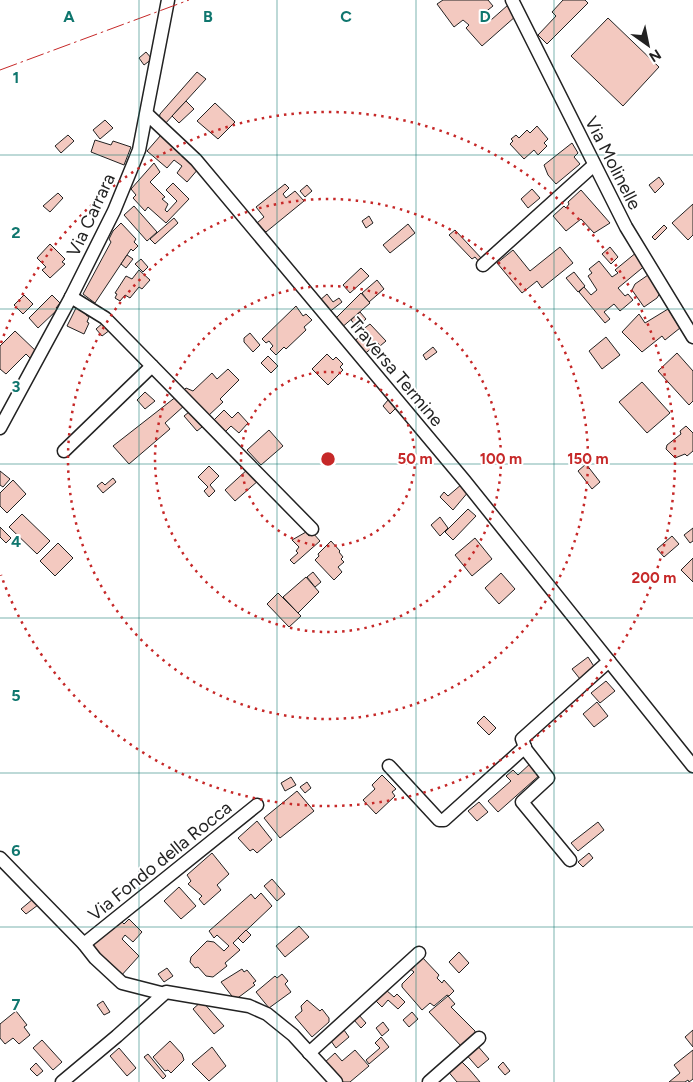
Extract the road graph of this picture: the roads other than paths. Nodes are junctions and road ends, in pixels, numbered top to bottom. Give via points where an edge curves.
1 (168, 0) edge
2 (512, 0) edge
3 (147, 114) junction
4 (594, 165) junction
5 (483, 265) dead end
6 (71, 297) junction
7 (693, 337) edge
8 (152, 366) junction
9 (0, 428) edge
10 (64, 451) dead end
11 (312, 529) dead end
12 (609, 661) junction
13 (525, 747) junction
14 (389, 766) dead end
15 (693, 766) edge
16 (257, 805) dead end
17 (0, 858) edge
18 (570, 860) dead end
19 (84, 944) junction
20 (419, 952) dead end
21 (162, 994) junction
22 (479, 1038) dead end
23 (310, 1053) junction
24 (62, 1082) edge
25 (336, 1082) edge
26 (429, 1082) edge

1 - 3 street, Via Carrara
2 - 4 street, Via Molinelle
3 - 6 street, Via Carrara via 139,150 114,211
3 - 12 street, Traversa Termine via 196,160 464,480
4 - 5 street
4 - 7 street, Via Molinelle via 626,227
6 - 8 street via 105,318
6 - 9 street, Via Carrara
8 - 10 street
8 - 11 street
12 - 13 street via 522,739
12 - 15 street, Traversa Termine
13 - 14 street via 444,820 439,820
13 - 18 street via 548,778 522,802
16 - 19 street, Via Fondo della Rocca
17 - 19 street, Via Fondo della Rocca
19 - 21 street, Via Fondo della Rocca via 122,983
20 - 23 street
21 - 23 street, Via Fondo della Rocca via 183,993 249,1006 267,1014 294,1035
21 - 24 street
22 - 26 street
23 - 25 street, Via Fondo della Rocca

